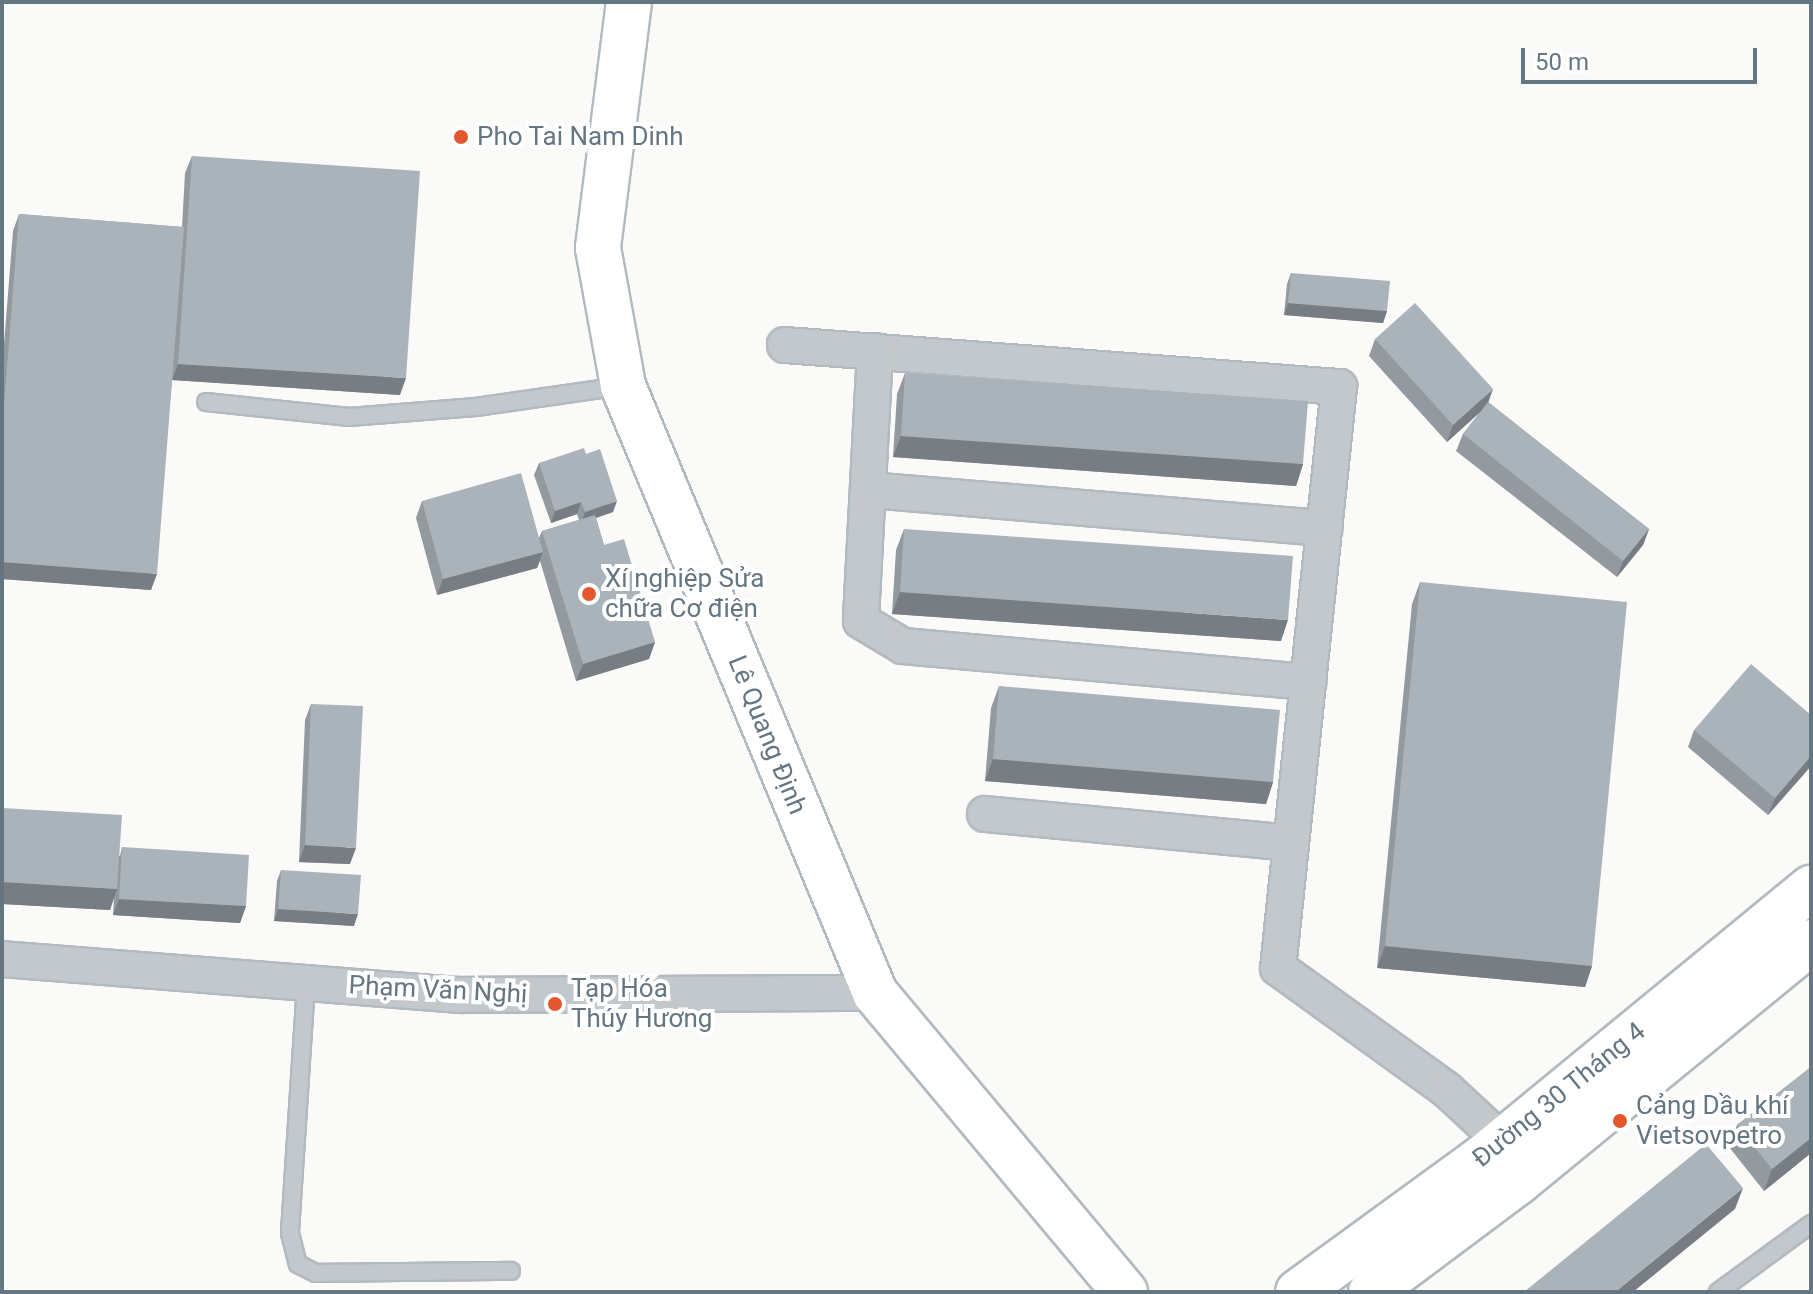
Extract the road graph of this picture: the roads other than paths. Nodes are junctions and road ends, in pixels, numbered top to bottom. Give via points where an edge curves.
1 (629, 2) edge
2 (785, 345) dead end
3 (875, 351) junction
4 (623, 386) junction
5 (206, 402) dead end
6 (870, 490) junction
7 (1324, 528) junction
8 (1308, 682) junction
9 (985, 814) dead end
10 (1291, 843) junction
11 (1811, 888) edge
12 (1811, 942) edge
13 (2, 959) edge
14 (306, 984) junction
15 (875, 993) junction
16 (1516, 1156) junction
17 (1811, 1224) edge
18 (511, 1271) dead end
19 (1125, 1292) edge
20 (1298, 1292) edge
21 (1371, 1292) edge
22 (1718, 1292) edge

1 - 4 main road, Lê Quang Định via 598,248
2 - 3 street
3 - 6 street
3 - 7 street via 1339,387
4 - 5 lane via 476,407 349,417
4 - 15 main road, Lê Quang Định
6 - 7 street
6 - 8 street via 861,621 903,646
7 - 8 street
8 - 10 street
9 - 10 street
10 - 16 street via 1278,968 1447,1090
11 - 16 main road, Đường 30 Tháng 4
12 - 16 main road, Đường 30 Tháng 4
13 - 14 street, Phạm Văn Nghị
14 - 15 street, Phạm Văn Nghị via 460,995
14 - 18 lane via 290,1233 298,1264 316,1273
15 - 19 main road, Lê Quang Định
16 - 20 main road, Đường 30 Tháng 4
16 - 21 main road, Đường 30 Tháng 4
17 - 22 lane

